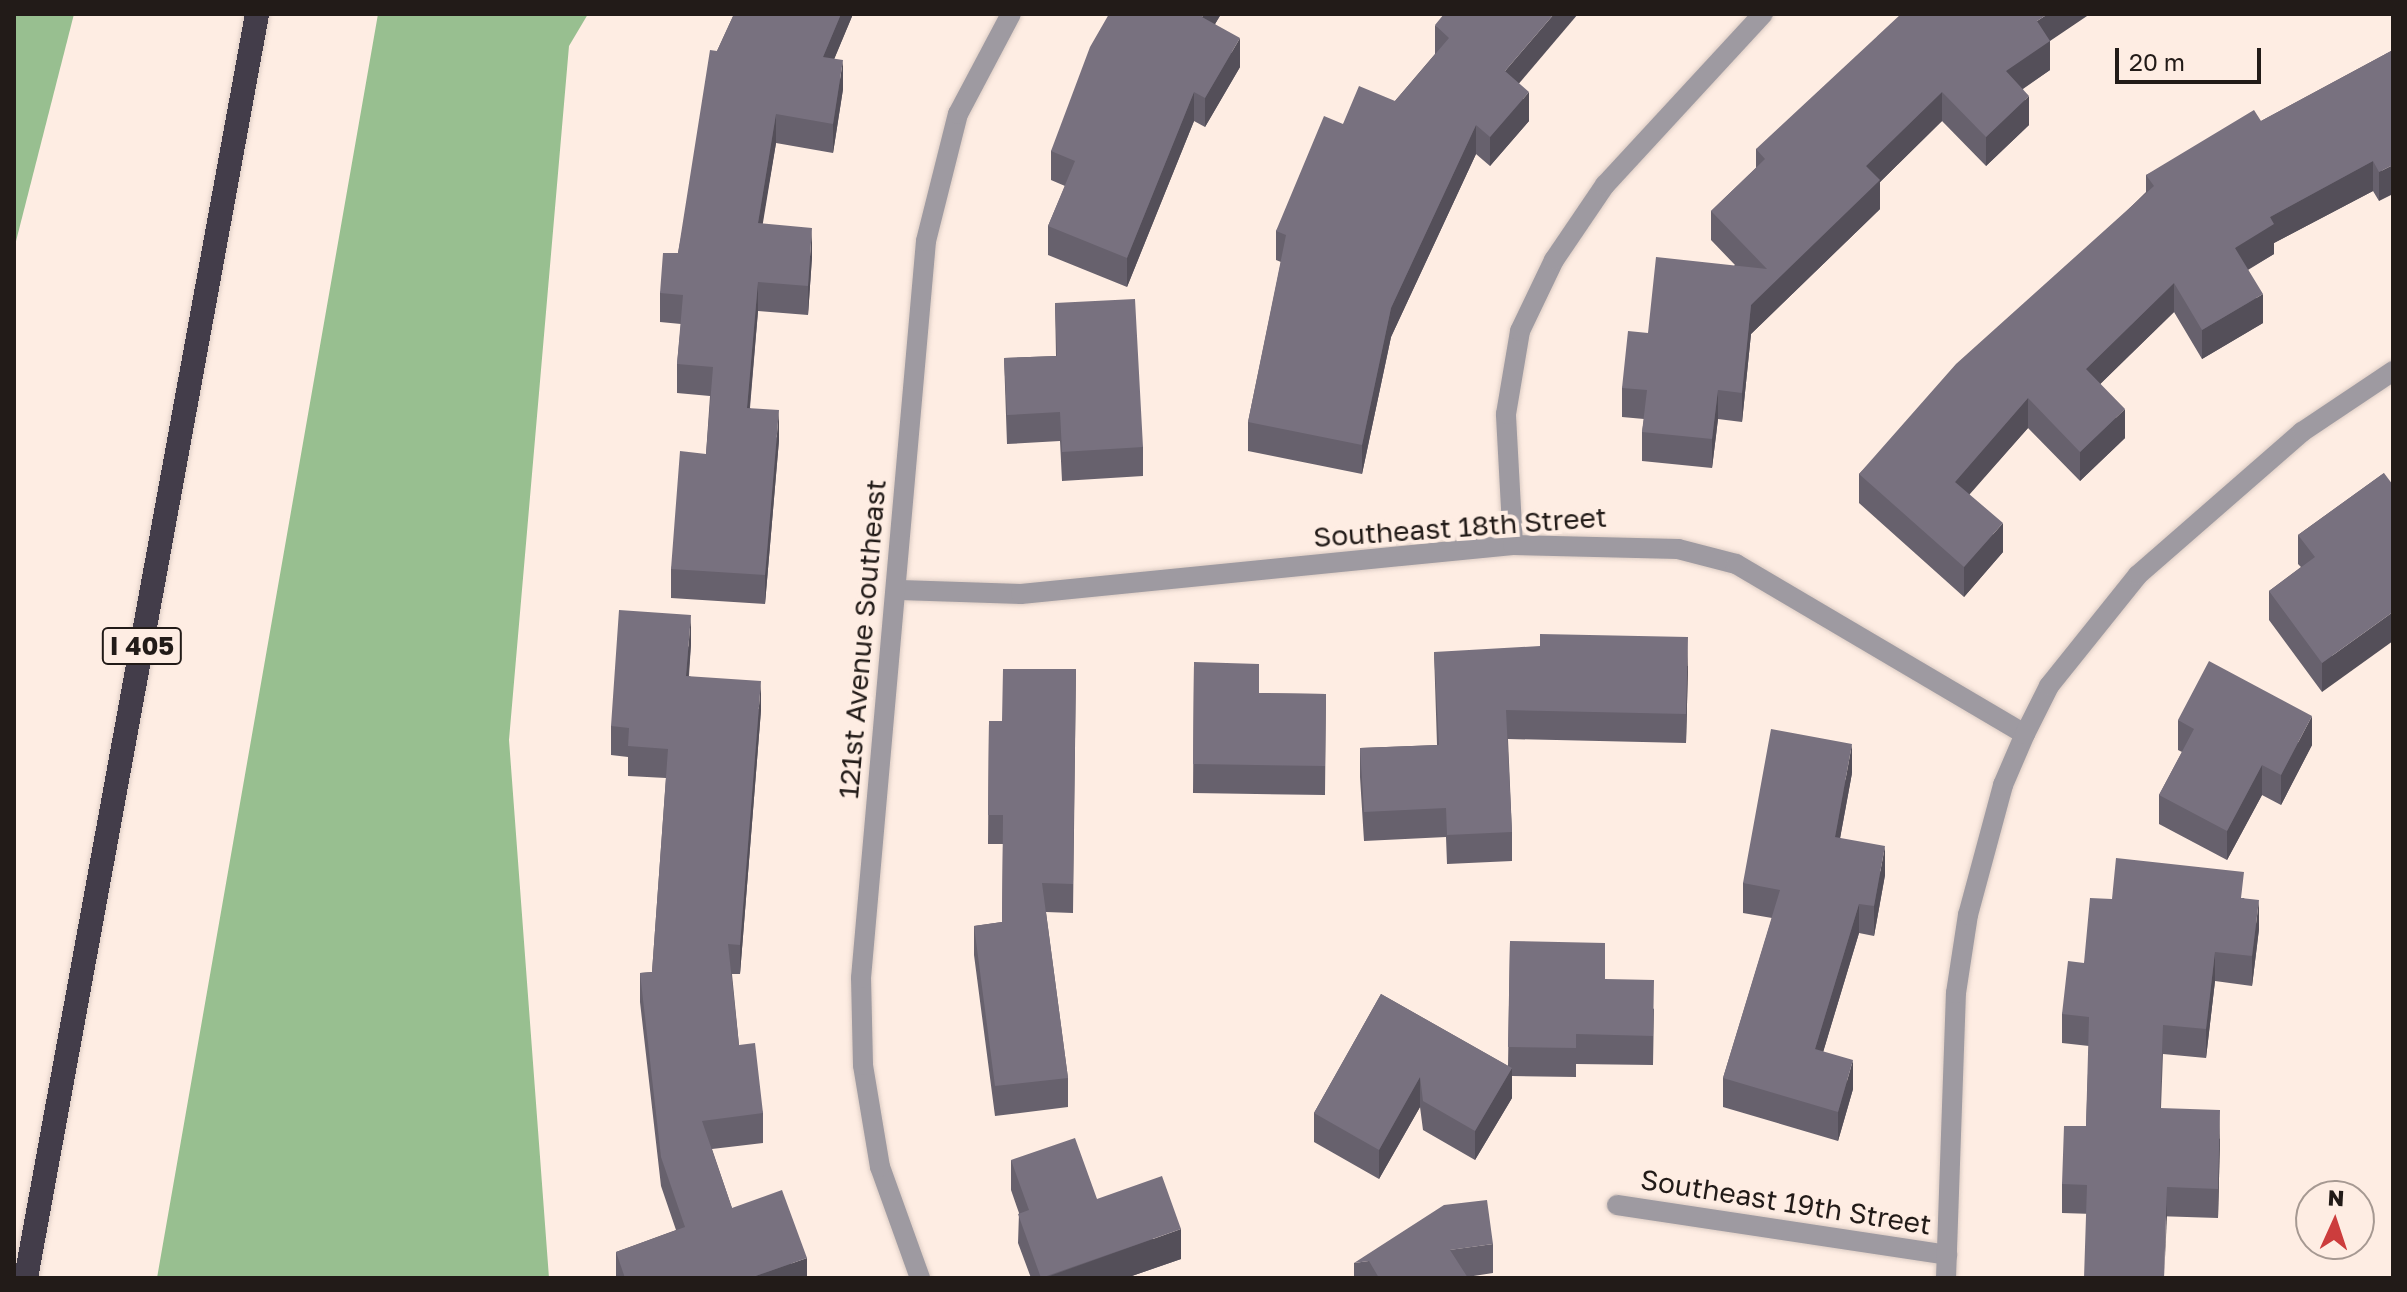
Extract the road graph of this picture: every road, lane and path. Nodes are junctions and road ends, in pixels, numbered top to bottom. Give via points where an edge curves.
1 (257, 14) edge
2 (1011, 14) edge
3 (1763, 14) edge
4 (2393, 371) edge
5 (1513, 545) junction
6 (900, 590) junction
7 (2025, 734) junction
8 (1617, 1205) dead end
9 (1947, 1255) junction
10 (26, 1278) edge
11 (920, 1278) edge
12 (1946, 1278) edge

1 - 10 highway, I 405
2 - 6 street, 121st Avenue Southeast via 958,114 926,241 909,383
3 - 5 street via 1605,185 1554,260 1520,331 1506,414
4 - 7 street via 2302,432 2138,575 2049,686
5 - 6 street, Southeast 18th Street via 1021,594
5 - 7 street, Southeast 18th Street via 1613,542 1736,564
6 - 11 street, 121st Avenue Southeast via 861,993 863,1065 880,1167
7 - 9 street via 2003,785 1968,915 1956,993
8 - 9 street, Southeast 19th Street
9 - 12 street

